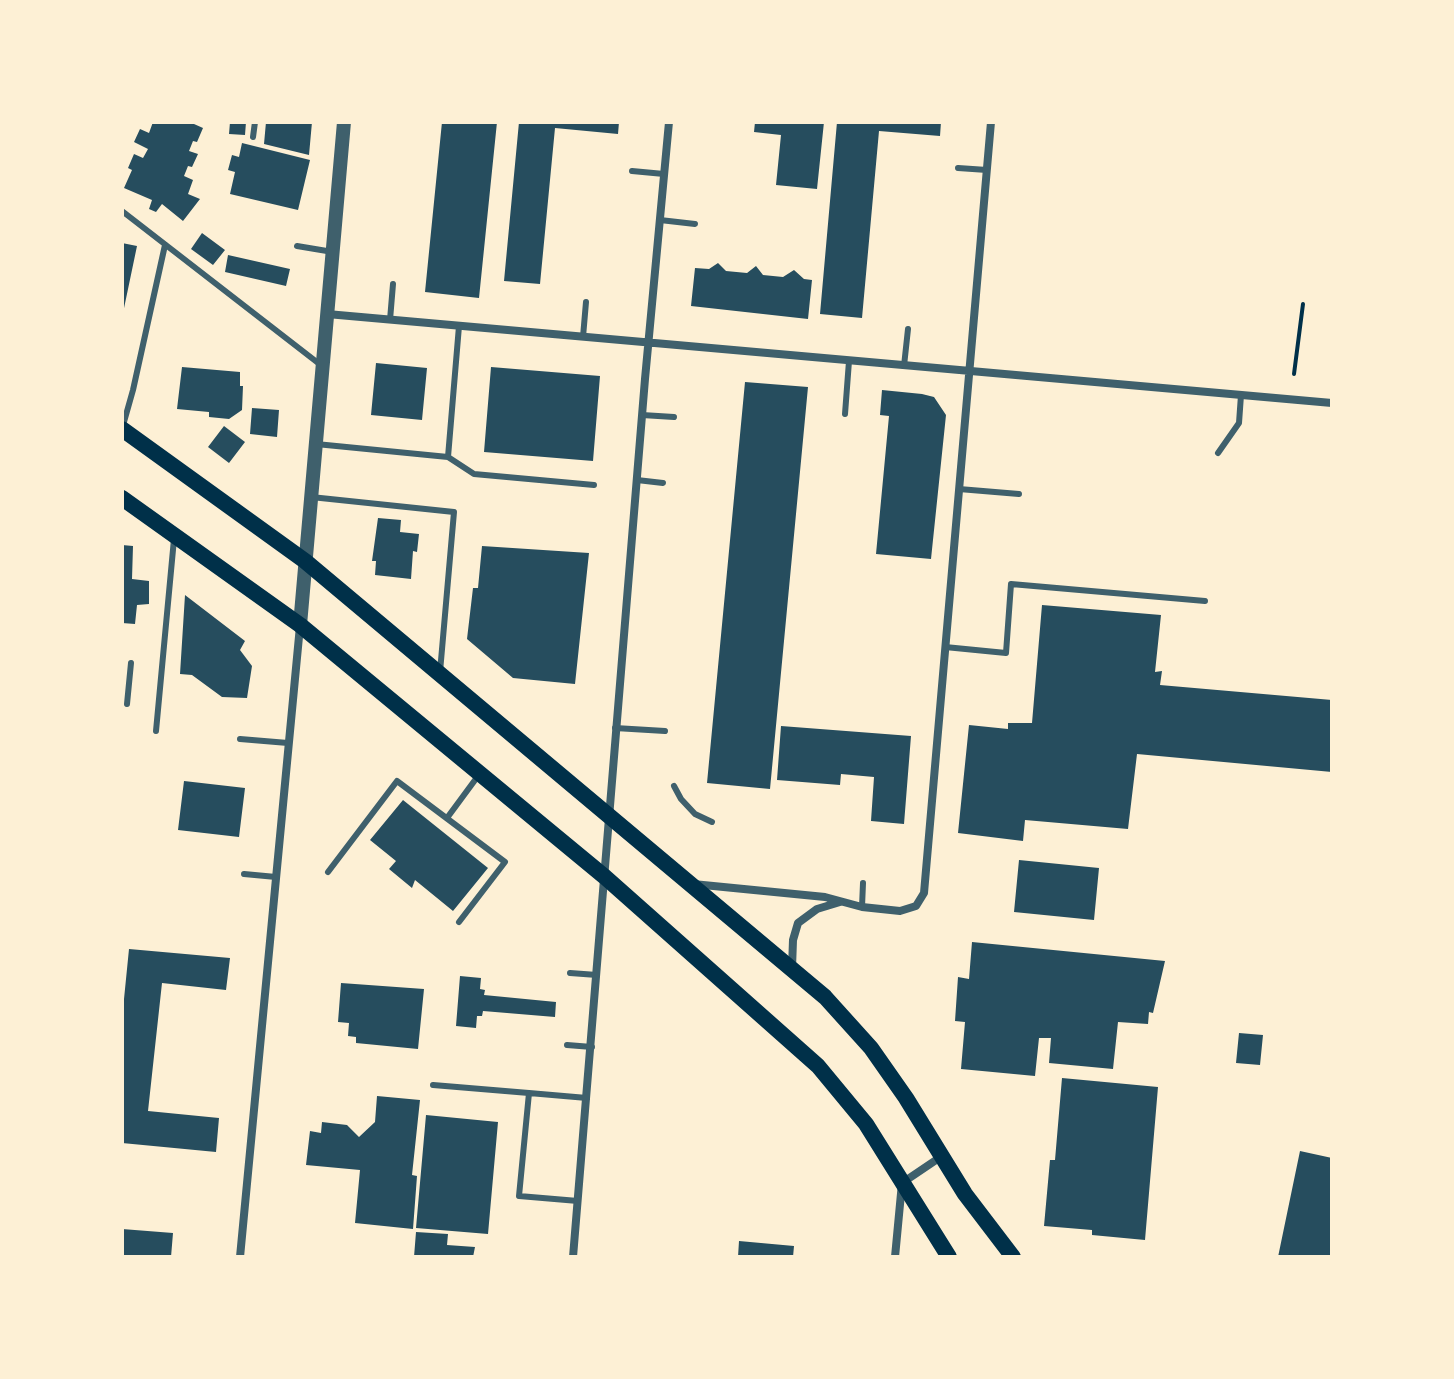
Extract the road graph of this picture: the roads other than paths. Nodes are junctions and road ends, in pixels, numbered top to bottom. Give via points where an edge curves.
1 (255, 122) edge
2 (344, 122) edge
3 (669, 122) edge
4 (991, 122) edge
5 (253, 137) dead end
6 (958, 168) dead end
7 (987, 170) junction
8 (632, 171) dead end
9 (664, 174) junction
10 (122, 211) edge
11 (660, 220) junction
12 (695, 224) dead end
13 (165, 245) junction
14 (297, 246) dead end
15 (333, 252) junction
16 (393, 284) dead end
17 (586, 302) dead end
18 (327, 314) junction
19 (390, 320) junction
20 (459, 326) junction
21 (908, 329) dead end
22 (583, 337) junction
23 (648, 343) junction
24 (849, 361) junction
25 (904, 366) junction
26 (323, 367) junction
27 (969, 372) junction
28 (1241, 395) junction
29 (1332, 403) edge
30 (845, 414) dead end
31 (642, 415) junction
32 (674, 417) dead end
33 (122, 429) edge
34 (316, 444) junction
35 (1218, 453) dead end
36 (448, 457) junction
37 (637, 480) junction
38 (663, 483) dead end
39 (594, 485) dead end
40 (959, 489) junction
41 (1019, 494) dead end
42 (311, 497) junction
43 (122, 498) edge
44 (174, 536) junction
45 (305, 561) junction
46 (1205, 601) dead end
47 (300, 625) junction
48 (945, 647) junction
49 (131, 663) dead end
50 (440, 674) junction
51 (127, 704) dead end
52 (615, 728) junction
53 (156, 731) dead end
54 (665, 731) dead end
55 (240, 739) dead end
56 (288, 743) junction
57 (480, 774) junction
58 (674, 786) dead end
59 (610, 817) junction
60 (447, 818) junction
61 (712, 822) dead end
62 (328, 872) dead end
63 (244, 874) dead end
64 (276, 877) junction
65 (605, 877) junction
66 (863, 883) dead end
67 (689, 884) junction
68 (840, 902) junction
69 (862, 907) junction
70 (459, 922) dead end
71 (792, 968) junction
72 (570, 973) dead end
73 (597, 975) junction
74 (567, 1045) dead end
75 (592, 1047) junction
76 (433, 1085) dead end
77 (529, 1093) junction
78 (587, 1098) junction
79 (942, 1156) junction
80 (902, 1183) junction
81 (578, 1201) junction
82 (240, 1257) edge
83 (573, 1257) edge
84 (895, 1257) edge
85 (949, 1257) edge
86 (1013, 1257) edge

1 - 5 lane
2 - 15 street
3 - 9 street
4 - 7 street
6 - 7 lane
7 - 27 street
8 - 9 lane
9 - 11 street
10 - 13 lane
11 - 12 lane
11 - 23 street
13 - 26 lane
13 - 33 lane
14 - 15 lane
15 - 18 street
16 - 19 lane
17 - 22 lane
18 - 19 street
18 - 26 street
19 - 20 street
20 - 22 street
20 - 36 lane
21 - 25 lane
22 - 23 street
23 - 24 street
23 - 31 street
24 - 25 street
24 - 30 lane
25 - 27 street
26 - 34 street
27 - 28 street
27 - 40 street
28 - 29 street
28 - 35 lane via 1239,423
31 - 32 lane
31 - 37 street
33 - 45 main road
34 - 36 lane
34 - 42 street
36 - 39 lane via 474,474
37 - 38 lane
37 - 52 street
40 - 41 lane
40 - 48 street
42 - 45 street
42 - 50 lane via 454,512
43 - 44 main road
44 - 47 main road
44 - 53 lane
45 - 47 street
45 - 50 main road
46 - 48 lane via 1011,584 1006,653
47 - 56 street
47 - 57 main road
48 - 69 street via 924,893 916,906 900,911
49 - 51 lane
50 - 59 main road
52 - 54 lane
52 - 59 street
55 - 56 lane
56 - 64 street
57 - 60 lane
57 - 65 main road
58 - 61 lane via 695,814
59 - 65 street
59 - 67 main road
60 - 62 lane via 397,781
60 - 70 lane via 505,862
63 - 64 lane
64 - 82 street
65 - 73 street
65 - 80 main road via 818,1066 866,1124
66 - 69 lane
67 - 68 street
67 - 71 main road
68 - 69 street
68 - 71 street via 817,909 798,923
71 - 79 main road via 871,1048
72 - 73 lane
73 - 75 street
74 - 75 lane
75 - 78 street
76 - 77 lane
77 - 78 lane
77 - 81 lane via 519,1196
78 - 81 street
79 - 80 street
79 - 86 main road
80 - 84 street
80 - 85 main road
81 - 83 street

